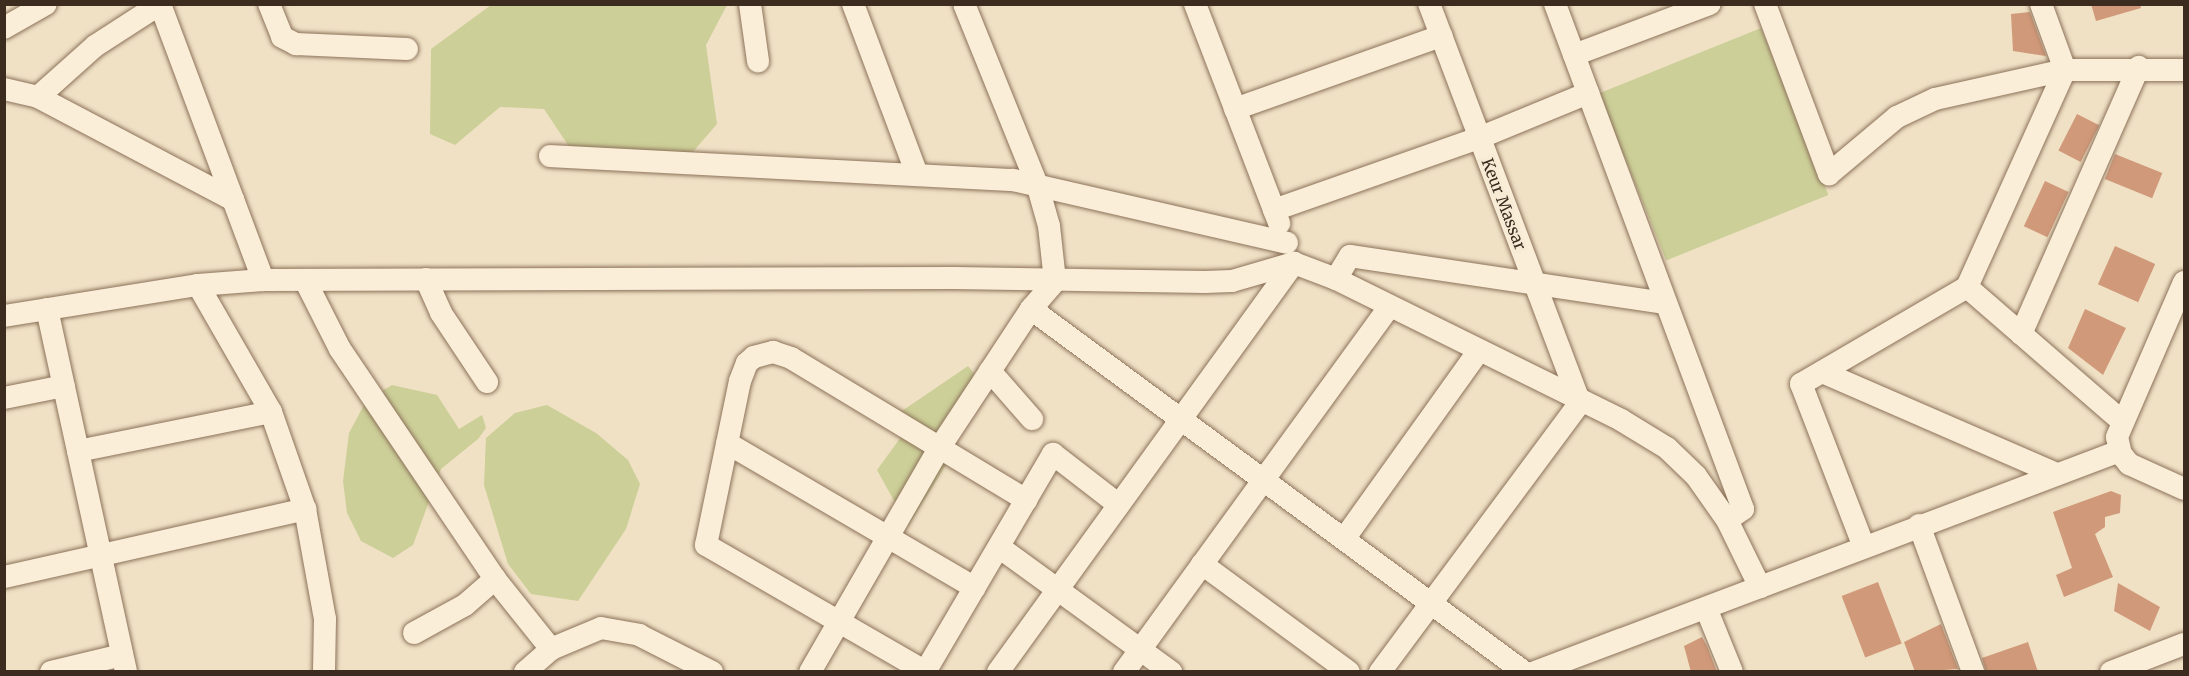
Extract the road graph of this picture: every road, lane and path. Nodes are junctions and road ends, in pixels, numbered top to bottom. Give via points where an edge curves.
1 (46, 4) edge
2 (160, 4) edge
3 (269, 4) edge
4 (750, 4) edge
5 (853, 4) edge
6 (964, 4) edge
7 (1195, 4) edge
8 (1429, 4) edge
9 (1555, 4) edge
10 (1710, 4) edge
11 (1765, 4) edge
12 (2041, 4) edge
13 (4, 28) edge
14 (1441, 36) junction
15 (407, 50) dead end
16 (1574, 55) junction
17 (758, 61) dead end
18 (2139, 67) junction
19 (2066, 70) junction
20 (2184, 70) edge
21 (4, 89) edge
22 (1588, 93) junction
23 (38, 97) junction
24 (1235, 109) junction
25 (1479, 138) junction
26 (550, 156) dead end
27 (916, 172) junction
28 (1038, 188) junction
29 (233, 200) junction
30 (1274, 210) junction
31 (1290, 253) junction
32 (426, 279) junction
33 (1336, 279) junction
34 (263, 280) junction
35 (305, 280) junction
36 (1055, 281) junction
37 (2184, 282) edge
38 (1534, 284) junction
39 (198, 285) junction
40 (1967, 287) junction
41 (1666, 303) junction
42 (1389, 308) junction
43 (47, 309) junction
44 (1031, 309) junction
45 (4, 316) edge
46 (2021, 334) junction
47 (1478, 352) junction
48 (990, 371) junction
49 (1822, 372) junction
50 (487, 382) dead end
51 (64, 386) junction
52 (4, 398) edge
53 (1580, 403) junction
54 (271, 412) junction
55 (1032, 419) dead end
56 (1181, 419) junction
57 (2124, 422) junction
58 (727, 443) junction
59 (940, 447) junction
60 (2120, 451) junction
61 (78, 452) junction
62 (2057, 474) junction
63 (1263, 480) junction
64 (2184, 489) edge
65 (1026, 500) junction
66 (1119, 505) junction
67 (305, 509) junction
68 (1726, 520) junction
69 (1919, 525) junction
70 (887, 537) junction
71 (1344, 539) junction
72 (999, 547) junction
73 (1864, 547) junction
74 (101, 556) junction
75 (1202, 564) junction
76 (4, 577) edge
77 (495, 579) junction
78 (1760, 586) junction
79 (975, 588) junction
80 (1058, 590) junction
81 (1431, 603) junction
82 (1706, 608) junction
83 (839, 621) junction
84 (414, 633) dead end
85 (2184, 644) edge
86 (551, 649) junction
87 (1140, 649) junction
88 (124, 664) edge
89 (1561, 667) edge
90 (926, 671) edge
91 (51, 672) edge
92 (324, 672) edge
93 (525, 672) edge
94 (712, 672) edge
95 (810, 672) edge
96 (998, 672) edge
97 (1124, 672) edge
98 (1171, 672) edge
99 (1349, 672) edge
100 (1380, 672) edge
101 (1524, 672) edge
102 (1535, 672) edge
103 (1732, 672) edge
104 (1973, 672) edge
105 (2111, 672) edge

1 - 13 street
2 - 23 street via 95,46
2 - 29 street
3 - 15 street via 282,37 296,44
4 - 17 street
5 - 27 street
6 - 28 street
7 - 24 street
8 - 14 street, Keur Massar
9 - 16 street
10 - 16 street
11 - 19 street via 1829,174 1890,122 1924,102
12 - 19 street
14 - 24 street
14 - 25 street, Keur Massar
16 - 22 street
18 - 19 street
18 - 20 street
18 - 46 street
19 - 40 street
21 - 23 street
22 - 25 street
22 - 41 street
23 - 29 street
24 - 30 street
25 - 30 street
25 - 38 street, Keur Massar
26 - 27 street
27 - 28 street via 1013,180
28 - 31 street
28 - 36 street via 1049,226
29 - 34 street
30 - 31 street
31 - 33 street
31 - 36 street via 1232,281
31 - 56 street
32 - 35 street
32 - 36 street
32 - 50 street via 441,313
33 - 38 street via 1350,256
33 - 42 street
34 - 35 street
34 - 39 street
35 - 77 street via 340,349
36 - 44 street
37 - 57 street
38 - 41 street
38 - 53 street, Keur Massar
39 - 43 street
39 - 54 street
40 - 46 street
40 - 49 street
41 - 68 street via 1743,509
42 - 47 street
42 - 63 street
43 - 45 street
43 - 51 street
44 - 48 street
44 - 56 street
46 - 57 street
47 - 53 street
47 - 71 street
48 - 55 street
48 - 59 street
49 - 62 street
49 - 73 street via 1801,384
51 - 52 street
51 - 61 street
53 - 68 street via 1621,420 1667,448 1696,476
53 - 81 street
54 - 61 street
54 - 67 street
56 - 63 street
56 - 66 street
57 - 60 street via 2117,436
58 - 59 street via 747,363 773,352 791,358
58 - 70 street
58 - 83 street via 706,545
59 - 65 street
59 - 70 street
60 - 62 street
60 - 64 street via 2129,465
61 - 74 street
62 - 69 street
63 - 71 street
63 - 75 street
65 - 66 street via 1053,454
65 - 72 street
66 - 80 street
67 - 74 street
67 - 92 street via 325,619
68 - 78 street
69 - 73 street
69 - 104 street
70 - 79 street
70 - 83 street
71 - 81 street
72 - 79 street
72 - 80 street
73 - 78 street
74 - 76 street
74 - 88 street
75 - 87 street
75 - 99 street
77 - 84 street via 465,605
77 - 86 street
78 - 82 street
79 - 90 street
80 - 87 street
80 - 96 street
81 - 100 street
81 - 101 street
82 - 89 street
82 - 103 street
83 - 90 street
83 - 95 street
85 - 105 street
86 - 93 street
86 - 94 street via 601,628 639,635
87 - 97 street
87 - 98 street
88 - 91 street
89 - 102 street

